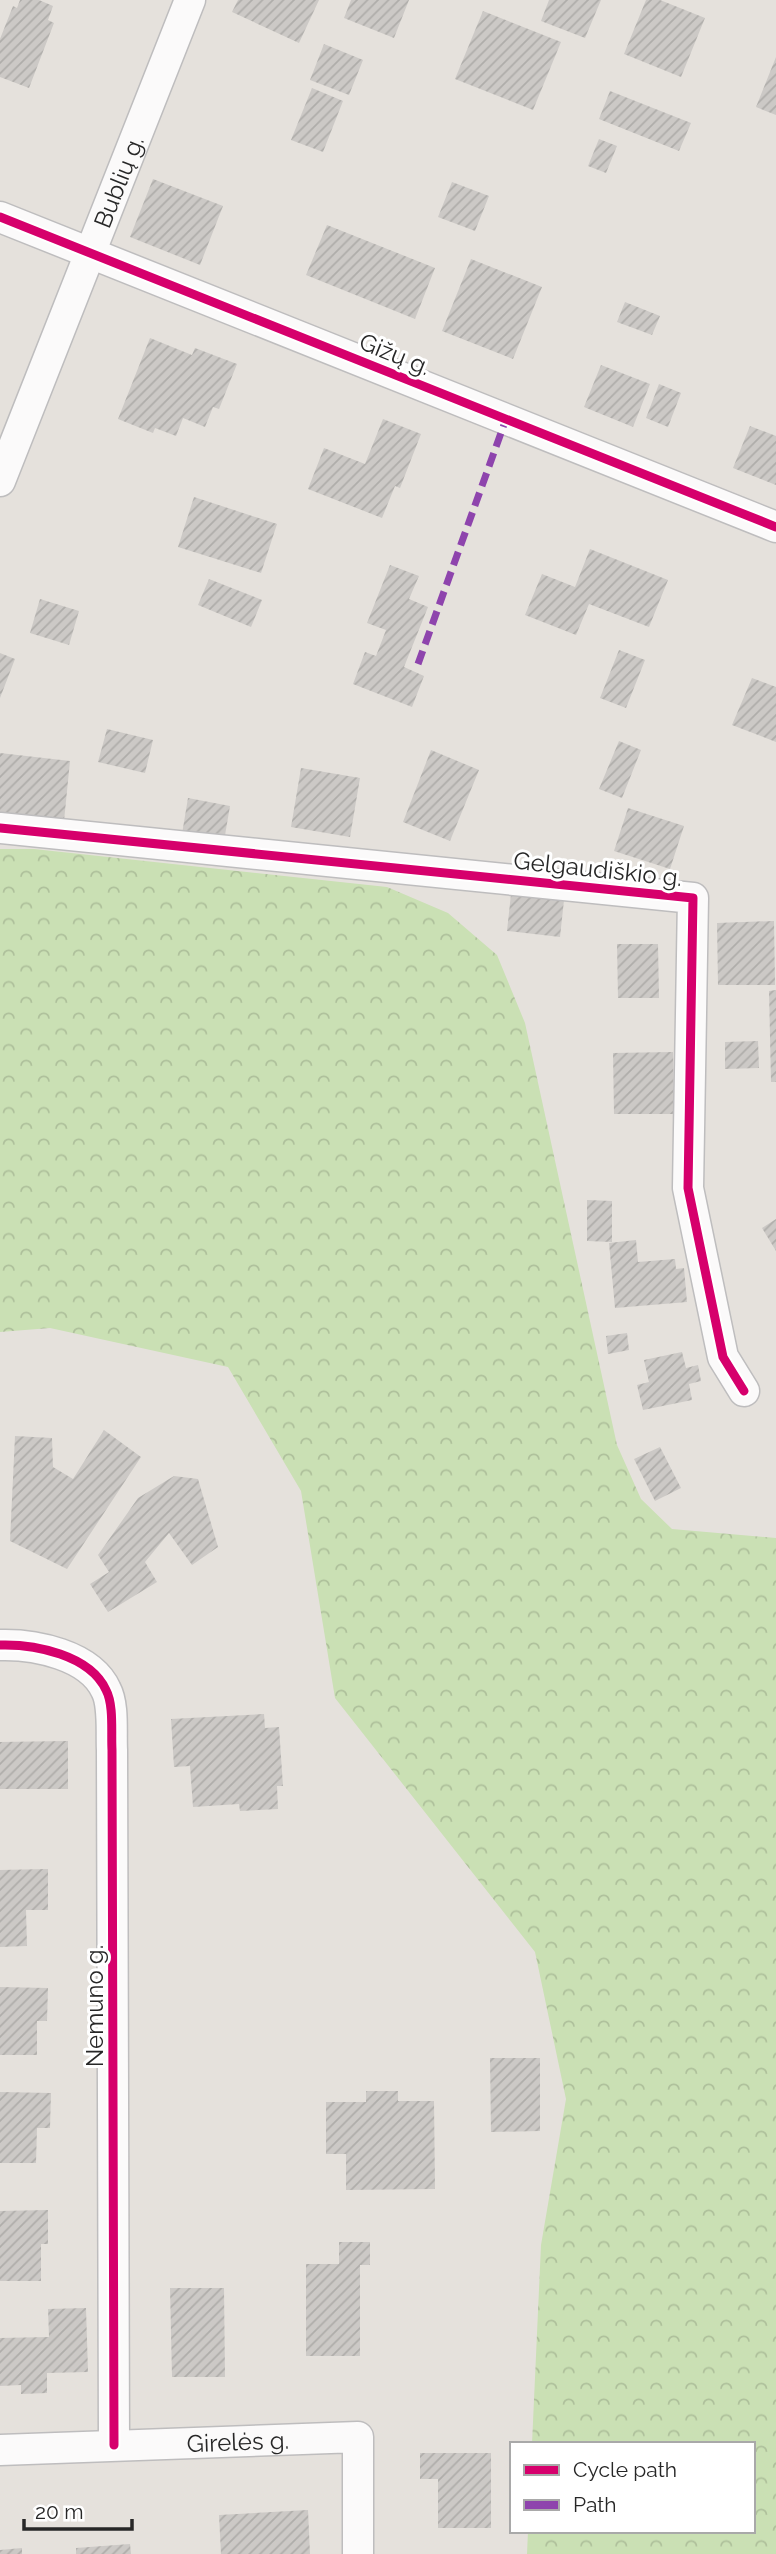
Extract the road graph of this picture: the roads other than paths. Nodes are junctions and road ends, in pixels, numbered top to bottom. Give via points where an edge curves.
1 (190, 0) edge
2 (0, 217) edge
3 (90, 253) junction
4 (0, 481) edge
5 (776, 527) edge
6 (0, 828) edge
7 (744, 1391) dead end
8 (0, 1644) edge
9 (114, 2445) junction
10 (0, 2450) edge
11 (358, 2554) edge

1 - 3 street, Bublių g.
2 - 3 street, Gižų g.
3 - 4 street, Bublių g.
3 - 5 street, Gižų g.
6 - 7 street, Gelgaudiškio g. via 693,898 688,1188 723,1357
8 - 9 street, Nemuno g. via 64,1656 93,1669 108,1692 113,1750
9 - 10 street, Girelės g.
9 - 11 street, Girelės g. via 358,2437

